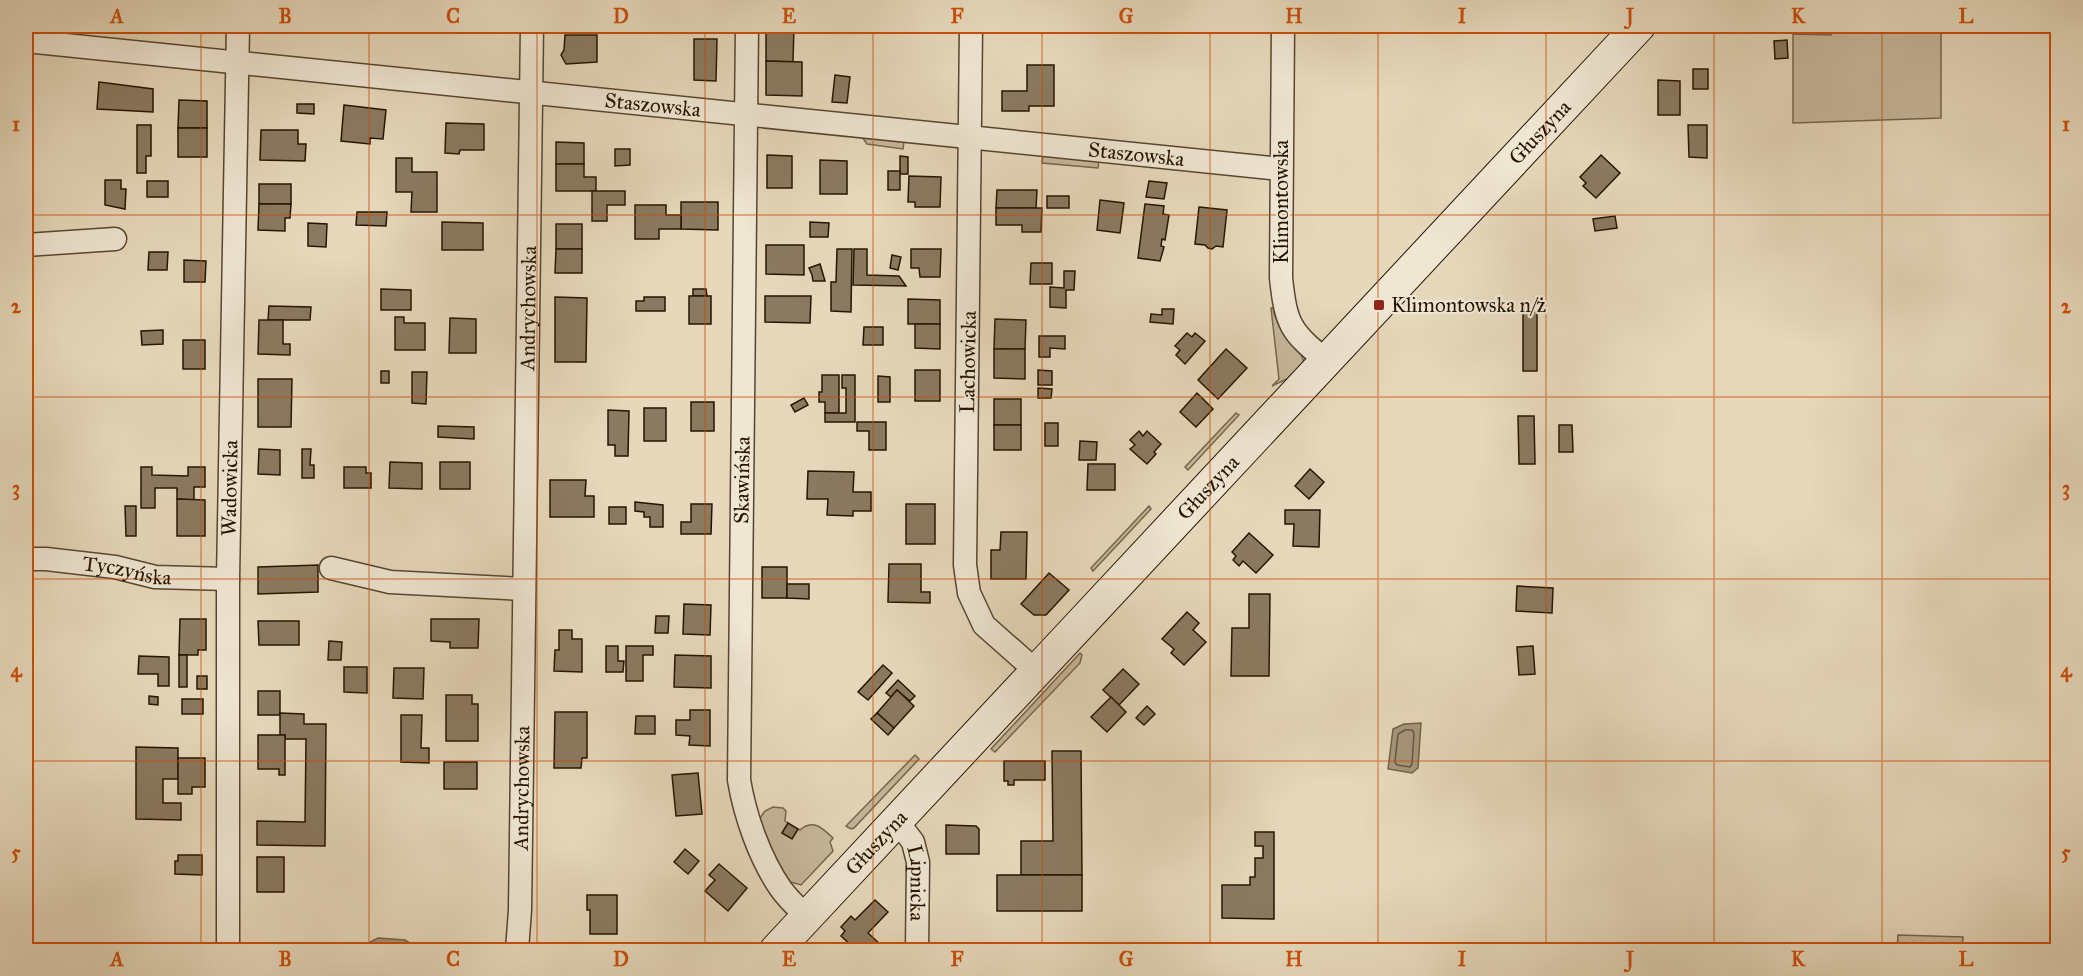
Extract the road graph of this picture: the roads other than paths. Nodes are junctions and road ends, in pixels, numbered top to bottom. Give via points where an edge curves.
1 (238, 26) edge
2 (532, 26) edge
3 (747, 26) edge
4 (971, 26) edge
5 (1283, 26) edge
6 (1639, 26) edge
7 (26, 41) edge
8 (238, 62) junction
9 (532, 93) junction
10 (746, 115) junction
11 (970, 138) junction
12 (1281, 169) junction
13 (115, 239) dead end
14 (26, 245) edge
15 (1327, 361) junction
16 (26, 559) edge
17 (330, 568) dead end
18 (228, 579) junction
19 (524, 589) junction
20 (1036, 671) junction
21 (897, 821) junction
22 (807, 916) junction
23 (228, 951) edge
24 (517, 951) edge
25 (776, 951) edge
26 (917, 951) edge

1 - 8 street, Wadowicka
2 - 9 street, Andrychowska
3 - 10 street, Skawińska
4 - 11 street, Lachowicka
5 - 12 street, Klimontowska
6 - 15 street, Głuszyna
7 - 8 street, Staszowska
8 - 9 street, Staszowska
8 - 18 street, Wadowicka
9 - 10 street, Staszowska
9 - 19 street, Andrychowska
10 - 11 street, Staszowska
10 - 22 street, Skawińska via 739,780 758,845 783,892
11 - 12 street, Staszowska
11 - 20 street, Lachowicka via 966,574 972,603 984,625
12 - 15 street, Klimontowska via 1281,278 1285,311 1300,338
13 - 14 street
15 - 20 street, Głuszyna
16 - 18 street, Tyczyńska via 115,567 155,577
17 - 19 street via 390,582
18 - 23 street, Wadowicka
19 - 24 street, Andrychowska
20 - 21 street, Głuszyna
21 - 22 street, Głuszyna
21 - 26 street, Lipnicka via 913,842 918,862
22 - 25 street, Głuszyna

